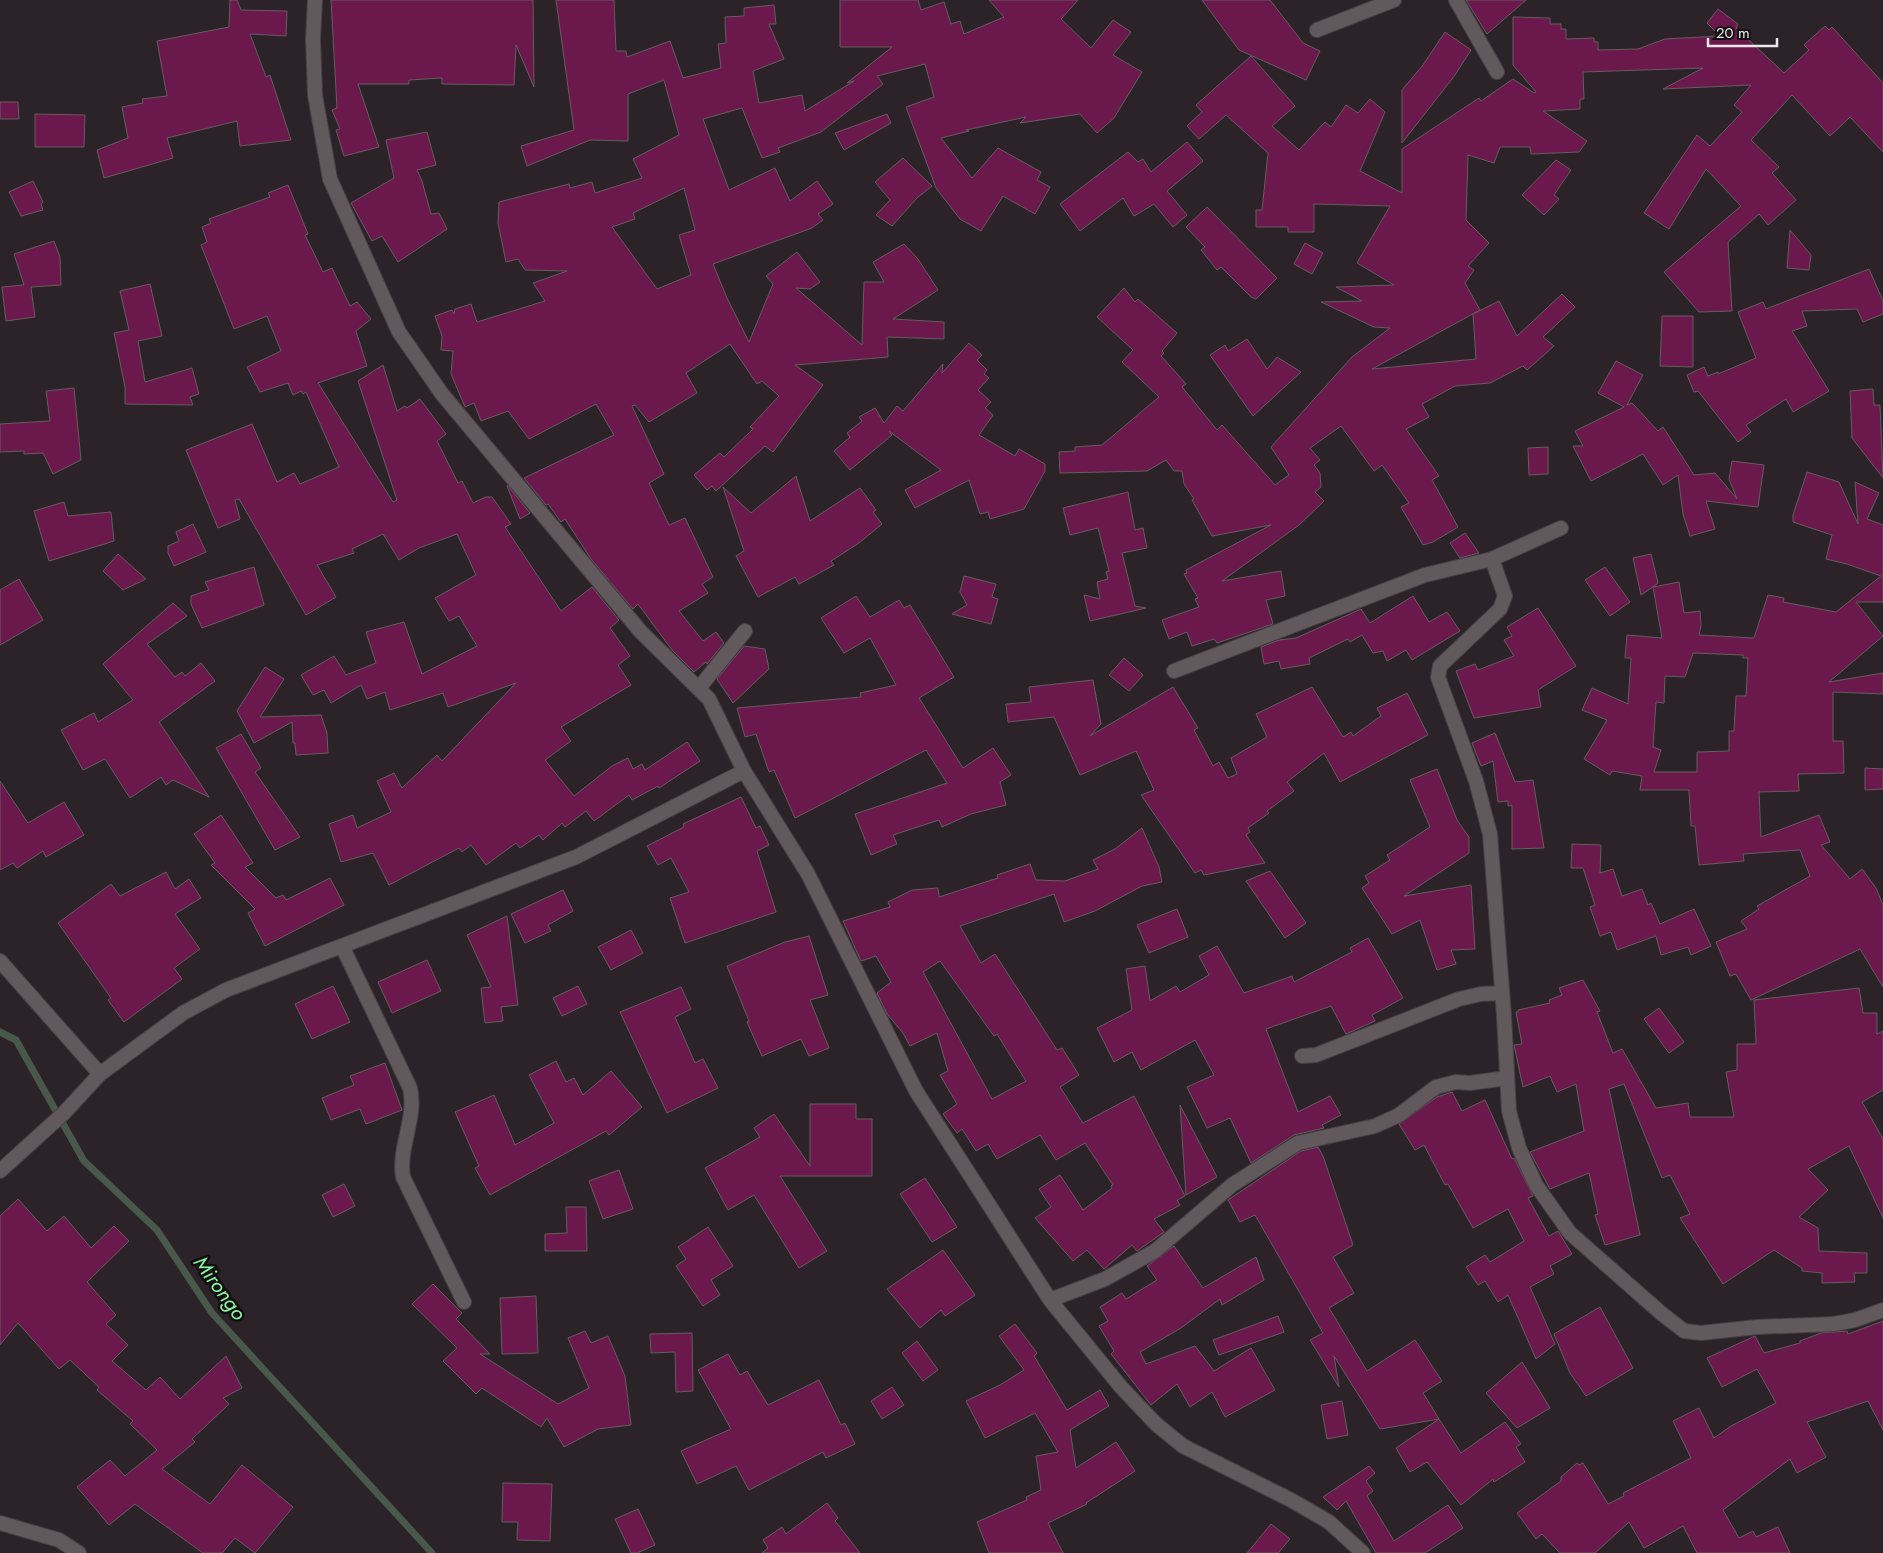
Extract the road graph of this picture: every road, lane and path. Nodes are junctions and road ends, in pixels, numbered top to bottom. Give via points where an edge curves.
1 (315, 0) edge
2 (1394, 0) edge
3 (1456, 0) edge
4 (1317, 30) dead end
5 (1497, 72) dead end
6 (1561, 528) dead end
7 (1492, 559) junction
8 (745, 631) dead end
9 (1174, 671) dead end
10 (699, 688) junction
11 (744, 771) junction
12 (342, 946) junction
13 (0, 961) edge
14 (1502, 993) junction
15 (1302, 1056) dead end
16 (100, 1074) junction
17 (1506, 1078) junction
18 (0, 1171) edge
19 (1050, 1300) junction
20 (464, 1302) dead end
21 (1883, 1310) edge
22 (0, 1524) edge
23 (79, 1553) edge
24 (1363, 1553) edge

1 - 10 street via 315,94 330,179 399,332 442,394 628,616
2 - 4 street
3 - 5 street
6 - 7 street
7 - 9 street via 1425,575
7 - 14 street via 1505,596 1504,602 1437,672 1476,781 1490,834
8 - 10 street
10 - 11 street via 718,714
11 - 12 street via 576,857
11 - 19 street via 808,874 916,1091
12 - 16 street via 226,990 183,1013
12 - 20 street via 410,1088 412,1106 402,1156 403,1177
13 - 16 street
14 - 15 street via 1460,999 1322,1052
14 - 17 street
16 - 18 street via 36,1141
17 - 19 street via 1436,1087 1399,1115 1375,1126 1298,1143 1232,1186 1155,1251 1105,1279
17 - 21 street via 1509,1111 1519,1148 1547,1202 1579,1242 1684,1331 1701,1333 1834,1324
19 - 24 street via 1120,1387 1172,1438 1329,1522
22 - 23 street via 59,1540

